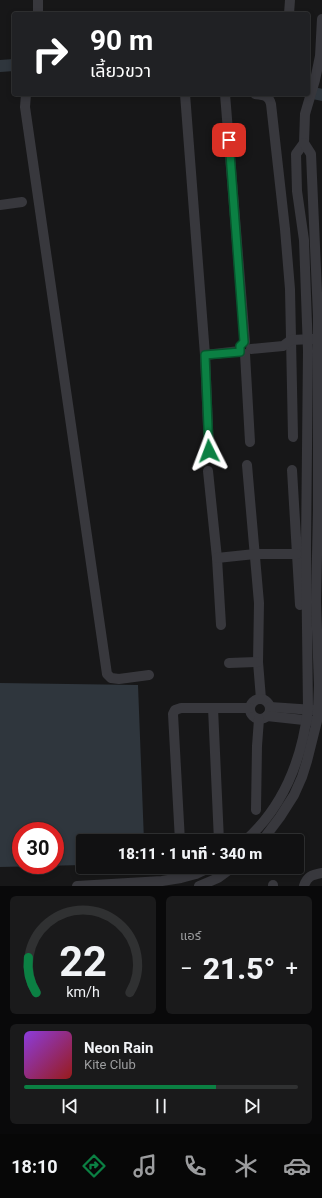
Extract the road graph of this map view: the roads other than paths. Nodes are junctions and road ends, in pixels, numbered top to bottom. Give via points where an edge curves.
1 (38, 0) edge
2 (290, 0) edge
3 (38, 12) edge
4 (289, 12) edge
5 (322, 19) edge
6 (26, 96) edge
7 (186, 96) edge
8 (225, 96) edge
9 (264, 96) edge
10 (304, 143) junction
11 (299, 199) junction
12 (312, 200) junction
13 (22, 202) dead end
14 (0, 206) edge
15 (312, 339) junction
16 (288, 346) junction
17 (245, 349) junction
18 (312, 351) junction
19 (205, 355) junction
20 (293, 437) dead end
21 (250, 442) dead end
22 (209, 451) dead end
23 (246, 465) dead end
24 (208, 470) dead end
25 (292, 470) dead end
26 (255, 554) junction
27 (297, 554) junction
28 (217, 558) junction
29 (221, 625) dead end
30 (258, 662) junction
31 (229, 663) dead end
32 (149, 675) dead end
33 (302, 682) dead end
34 (261, 699) junction
35 (213, 708) junction
36 (250, 708) junction
37 (316, 710) edge
38 (265, 714) junction
39 (315, 721) edge
40 (256, 810) dead end
41 (271, 812) junction
42 (280, 817) junction
43 (180, 834) edge
44 (219, 834) edge
45 (253, 834) edge
46 (267, 834) edge
47 (196, 874) edge
48 (223, 874) edge
49 (322, 874) edge
50 (78, 886) edge
51 (199, 886) edge
52 (304, 886) edge

1 - 3 street
2 - 4 street
5 - 10 street via 320,56 305,114
6 - 32 street via 25,108 107,674 111,678
7 - 19 street
8 - 17 street
9 - 16 street via 268,97 271,104 288,258
10 - 11 street via 296,154
10 - 12 street via 311,154
11 - 12 street
11 - 15 street
12 - 15 street via 315,243
13 - 14 street
15 - 16 street
15 - 18 street
16 - 17 street
16 - 18 street
16 - 20 street
17 - 19 street
17 - 21 street
18 - 37 street via 318,509 311,549 319,685
19 - 22 street
23 - 26 street
24 - 28 street
25 - 27 street
26 - 27 street
26 - 28 street
26 - 30 street via 259,603
27 - 33 street
28 - 29 street
30 - 31 street
30 - 34 street
34 - 36 street via 252,702
34 - 38 street via 267,702
35 - 36 street
35 - 43 street via 181,708 173,714
35 - 44 street
36 - 38 street via 252,716
37 - 38 street
37 - 39 street
38 - 39 street
38 - 40 street via 256,746
39 - 41 street via 282,795
39 - 42 street via 308,761 294,795
41 - 42 street
41 - 45 street
42 - 46 street
47 - 50 street via 162,881
48 - 51 street
49 - 52 street via 309,876

